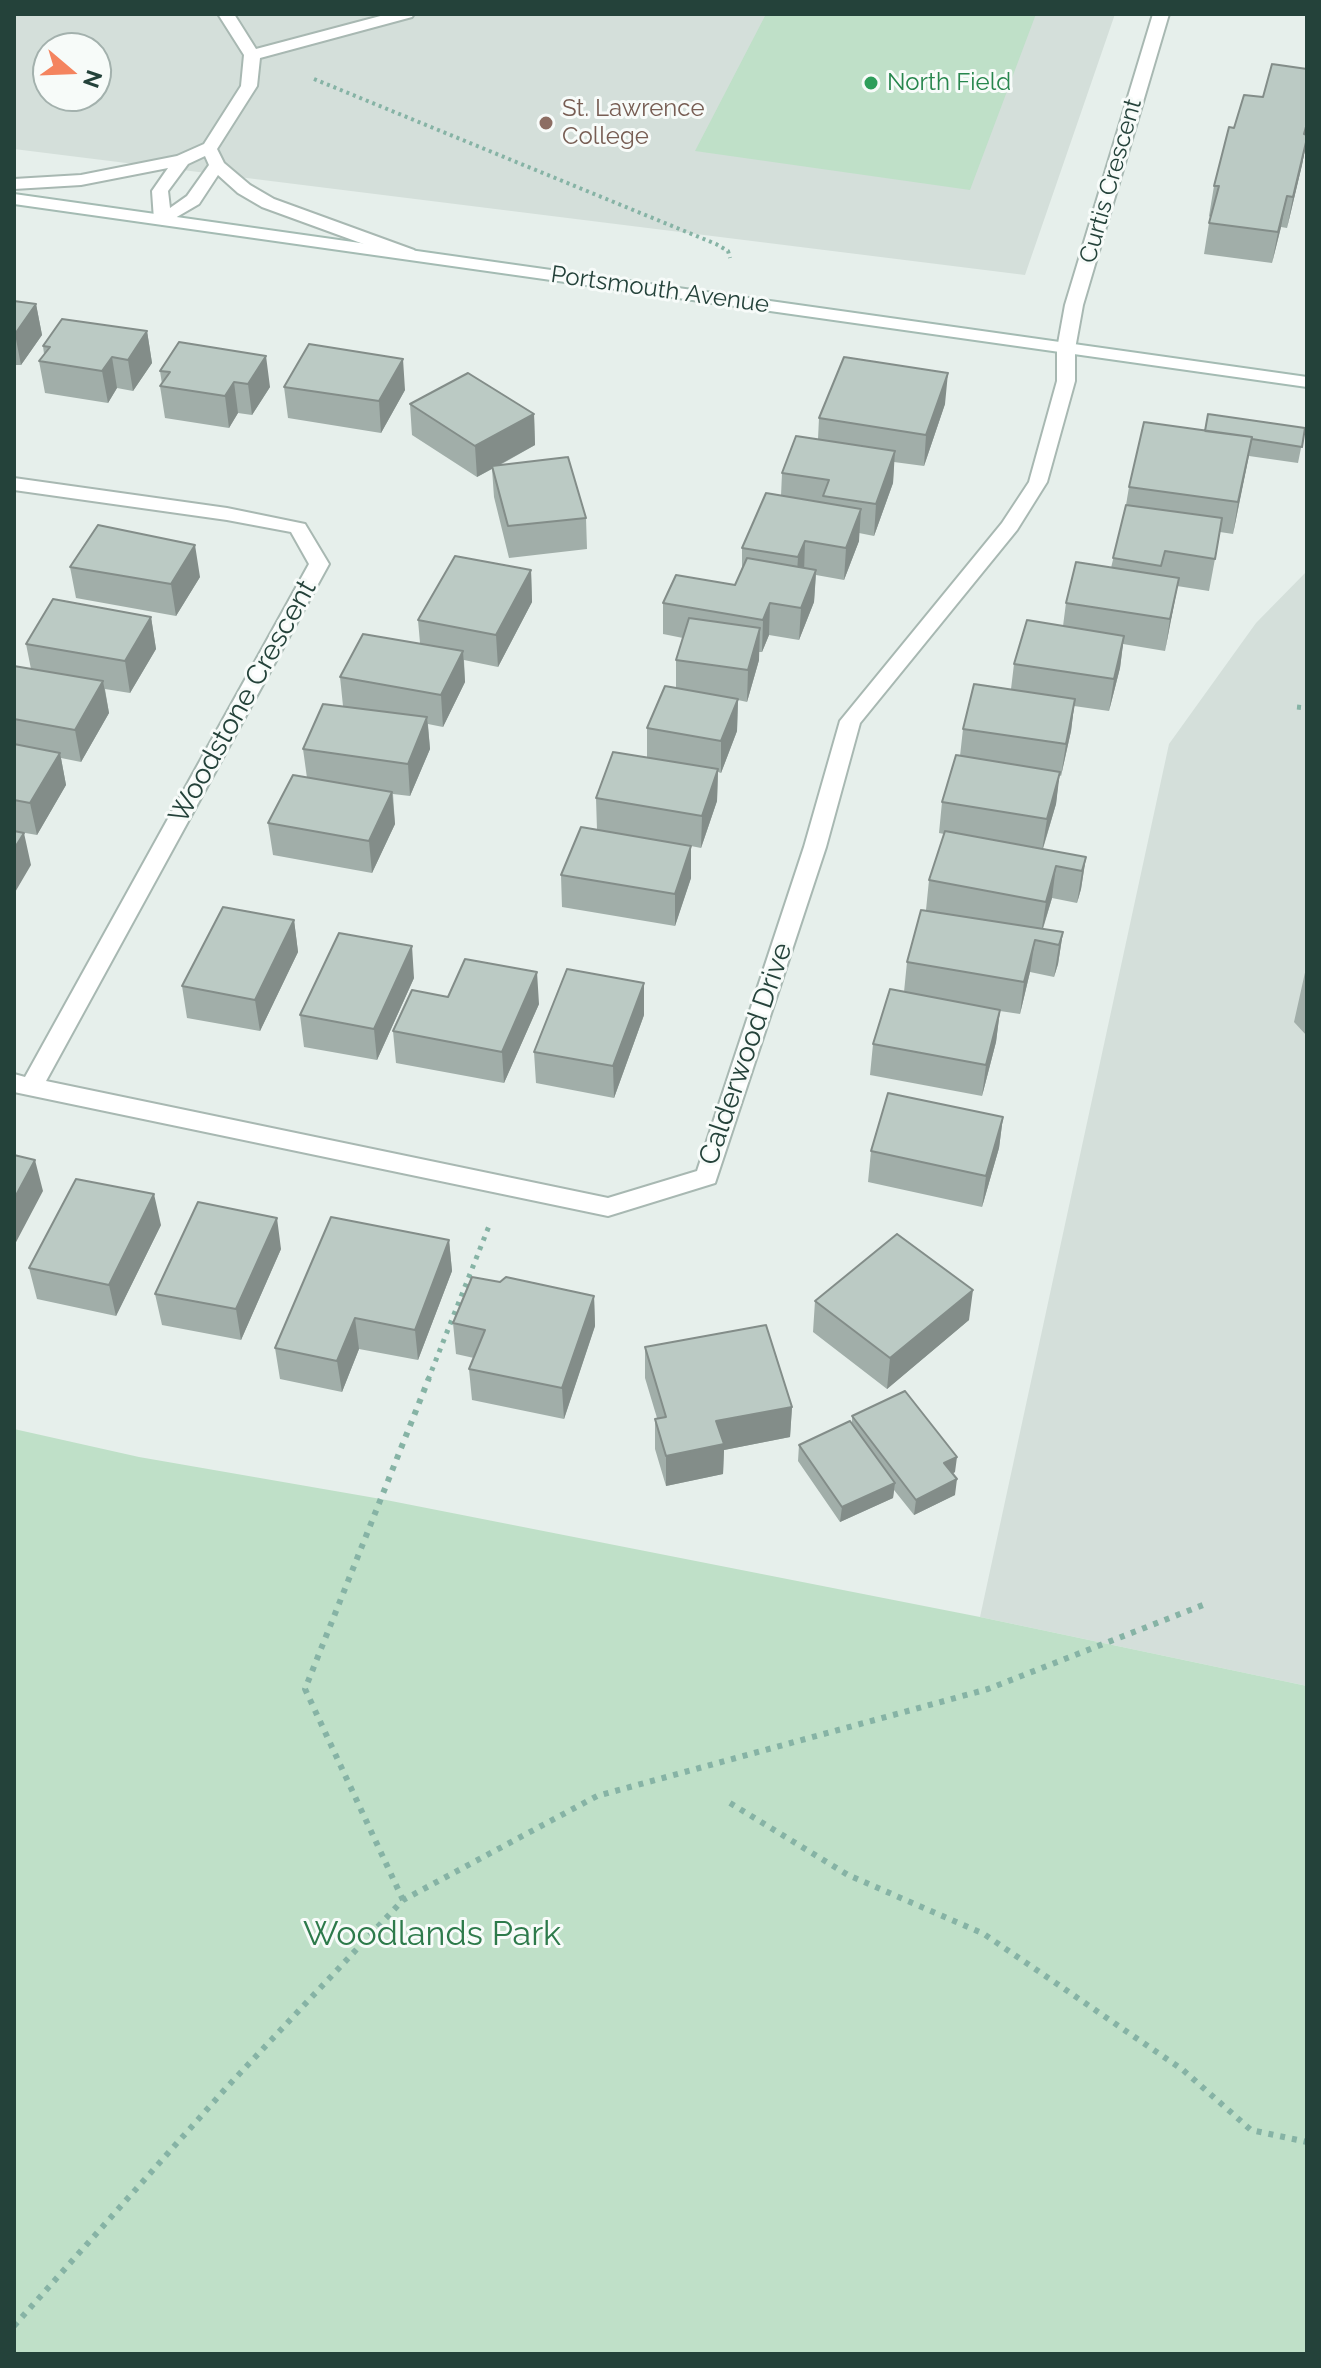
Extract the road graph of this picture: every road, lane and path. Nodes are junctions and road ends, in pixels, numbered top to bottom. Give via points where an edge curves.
1 (226, 14) edge
2 (406, 14) edge
3 (1161, 14) edge
4 (287, 47) junction
5 (252, 55) junction
6 (210, 147) junction
7 (182, 160) junction
8 (217, 165) junction
9 (14, 184) edge
10 (14, 199) edge
11 (163, 220) junction
12 (408, 254) junction
13 (730, 258) dead end
14 (1066, 349) junction
15 (1307, 382) edge
16 (14, 484) edge
17 (1297, 707) dead end
18 (1307, 708) edge
19 (23, 1085) edge
20 (489, 1226) dead end
21 (1203, 1605) dead end
22 (730, 1803) dead end
23 (403, 1900) junction
24 (1307, 2142) edge
25 (14, 2326) edge

1 - 5 street
2 - 4 street
3 - 14 street, Curtis Crescent via 1074,305
4 - 5 street
4 - 13 path via 313,78 716,244
5 - 6 street via 249,86
6 - 7 street
6 - 8 street
7 - 9 street via 81,180
7 - 11 street via 160,191
8 - 11 street via 193,200
8 - 12 street via 268,203
10 - 11 street, Portsmouth Avenue
11 - 12 street, Portsmouth Avenue
12 - 14 street, Portsmouth Avenue
14 - 15 street, Portsmouth Avenue
14 - 19 street, Calderwood Drive via 1066,381 1038,482 1010,526 850,721 815,847 707,1177 608,1207
16 - 19 street, Woodstone Crescent via 298,528 319,564
17 - 18 path
20 - 23 path via 305,1689
21 - 23 path via 988,1689 597,1796
22 - 24 path via 848,1875 984,1934 1183,2070 1251,2130
23 - 25 path

